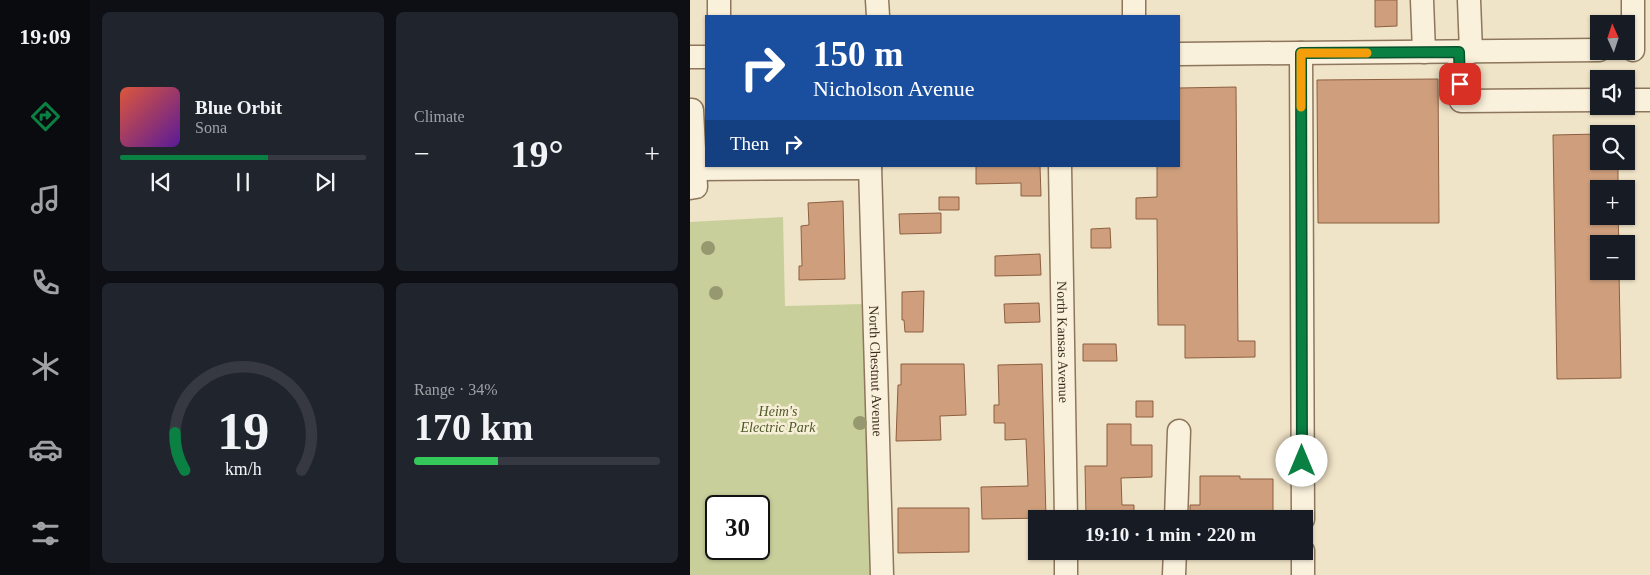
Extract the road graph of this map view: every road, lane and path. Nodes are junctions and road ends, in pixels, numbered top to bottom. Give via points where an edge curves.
1 (718, 0) edge
2 (878, 0) edge
3 (1134, 0) edge
4 (1422, 0) edge
5 (1469, 0) edge
6 (1633, 0) edge
7 (719, 15) edge
8 (878, 15) edge
9 (1134, 15) edge
10 (1590, 50) edge
11 (1637, 50) edge
12 (1424, 52) junction
13 (1465, 52) junction
14 (1301, 53) junction
15 (1180, 54) edge
16 (690, 57) edge
17 (705, 57) edge
18 (1590, 100) edge
19 (1635, 100) edge
20 (1650, 100) edge
21 (690, 110) edge
22 (870, 167) edge
23 (1060, 167) edge
24 (766, 168) edge
25 (692, 178) edge
26 (1179, 431) dead end
27 (1066, 510) edge
28 (1176, 510) edge
29 (1303, 510) edge
30 (1066, 560) edge
31 (1175, 560) edge
32 (1303, 560) edge
33 (882, 575) edge
34 (1066, 575) edge
35 (1174, 575) edge
36 (1303, 575) edge

1 - 7 street
2 - 8 street
3 - 9 street
4 - 12 street
5 - 13 street
6 - 11 street
10 - 13 street
12 - 13 street
12 - 14 street
13 - 18 street via 1461,101
14 - 15 street
14 - 29 street
16 - 17 street
19 - 20 street
21 - 25 street
22 - 24 street
22 - 33 street, North Chestnut Avenue
23 - 27 street, North Kansas Avenue
24 - 25 street
26 - 28 street
30 - 34 street
31 - 35 street
32 - 36 street

